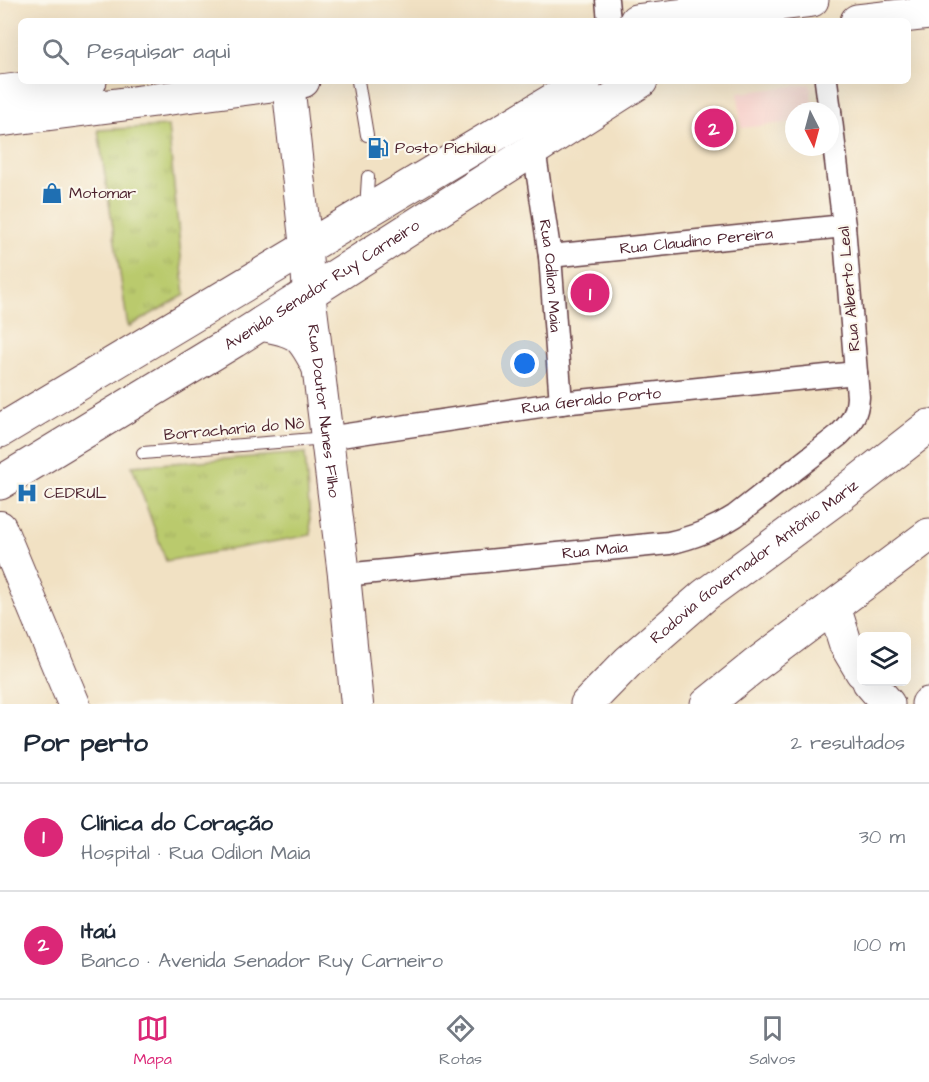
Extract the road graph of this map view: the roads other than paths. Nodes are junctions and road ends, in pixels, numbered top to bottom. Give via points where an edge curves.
1 (607, 0) edge
2 (812, 0) edge
3 (929, 13) edge
4 (609, 18) edge
5 (681, 18) edge
6 (884, 18) edge
7 (79, 84) edge
8 (271, 84) edge
9 (296, 84) edge
10 (358, 84) edge
11 (580, 84) edge
12 (636, 84) edge
13 (826, 84) edge
14 (829, 102) edge
15 (1, 106) edge
16 (367, 135) dead end
17 (534, 149) junction
18 (835, 156) edge
19 (368, 177) dead end
20 (366, 211) junction
21 (844, 226) junction
22 (305, 248) junction
23 (550, 256) junction
24 (309, 293) junction
25 (261, 324) junction
26 (318, 366) junction
27 (856, 373) junction
28 (561, 403) junction
29 (929, 426) edge
30 (0, 431) edge
31 (327, 438) junction
32 (819, 450) joint
33 (143, 453) dead end
34 (0, 483) edge
35 (0, 527) edge
36 (929, 535) edge
37 (344, 575) junction
38 (834, 607) junction
39 (857, 665) edge
40 (873, 686) edge
41 (74, 704) edge
42 (357, 704) edge
43 (586, 704) edge
44 (707, 704) edge
45 (888, 704) edge

1 - 4 street
2 - 5 main road
3 - 6 main road
7 - 15 main road
8 - 15 main road
9 - 22 street, Rua Doutor Nunes Filho
10 - 16 lane
11 - 20 main road
12 - 17 main road, Avenida Senador Ruy Carneiro
13 - 14 street, Rua Alberto Leal
17 - 23 street, Rua Odilon Maia
17 - 24 main road, Avenida Senador Ruy Carneiro
18 - 21 street, Rua Alberto Leal
19 - 20 lane
20 - 22 main road
21 - 23 street, Rua Claudino Pereira
21 - 27 street, Rua Alberto Leal
22 - 24 street, Rua Doutor Nunes Filho
22 - 30 main road
23 - 28 street, Rua Odilon Maia
24 - 25 main road, Avenida Senador Ruy Carneiro
24 - 26 street, Rua Doutor Nunes Filho
25 - 26 main road via 295,332
25 - 34 main road, Avenida Senador Ruy Carneiro
26 - 31 street, Rua Doutor Nunes Filho
27 - 28 street, Rua Geraldo Porto
27 - 32 street, Rua Alberto Leal via 857,411 851,423
28 - 31 street, Rua Geraldo Porto
29 - 43 main road, Rodovia Governador Antônio Mariz via 705,595
31 - 33 lane, Borracharia do Nô
31 - 37 street, Rua Doutor Nunes Filho
32 - 37 street, Rua Maia via 717,528 669,543
35 - 41 street
36 - 38 main road
37 - 42 street, Rua Doutor Nunes Filho
38 - 39 main road
38 - 44 main road
40 - 45 main road

